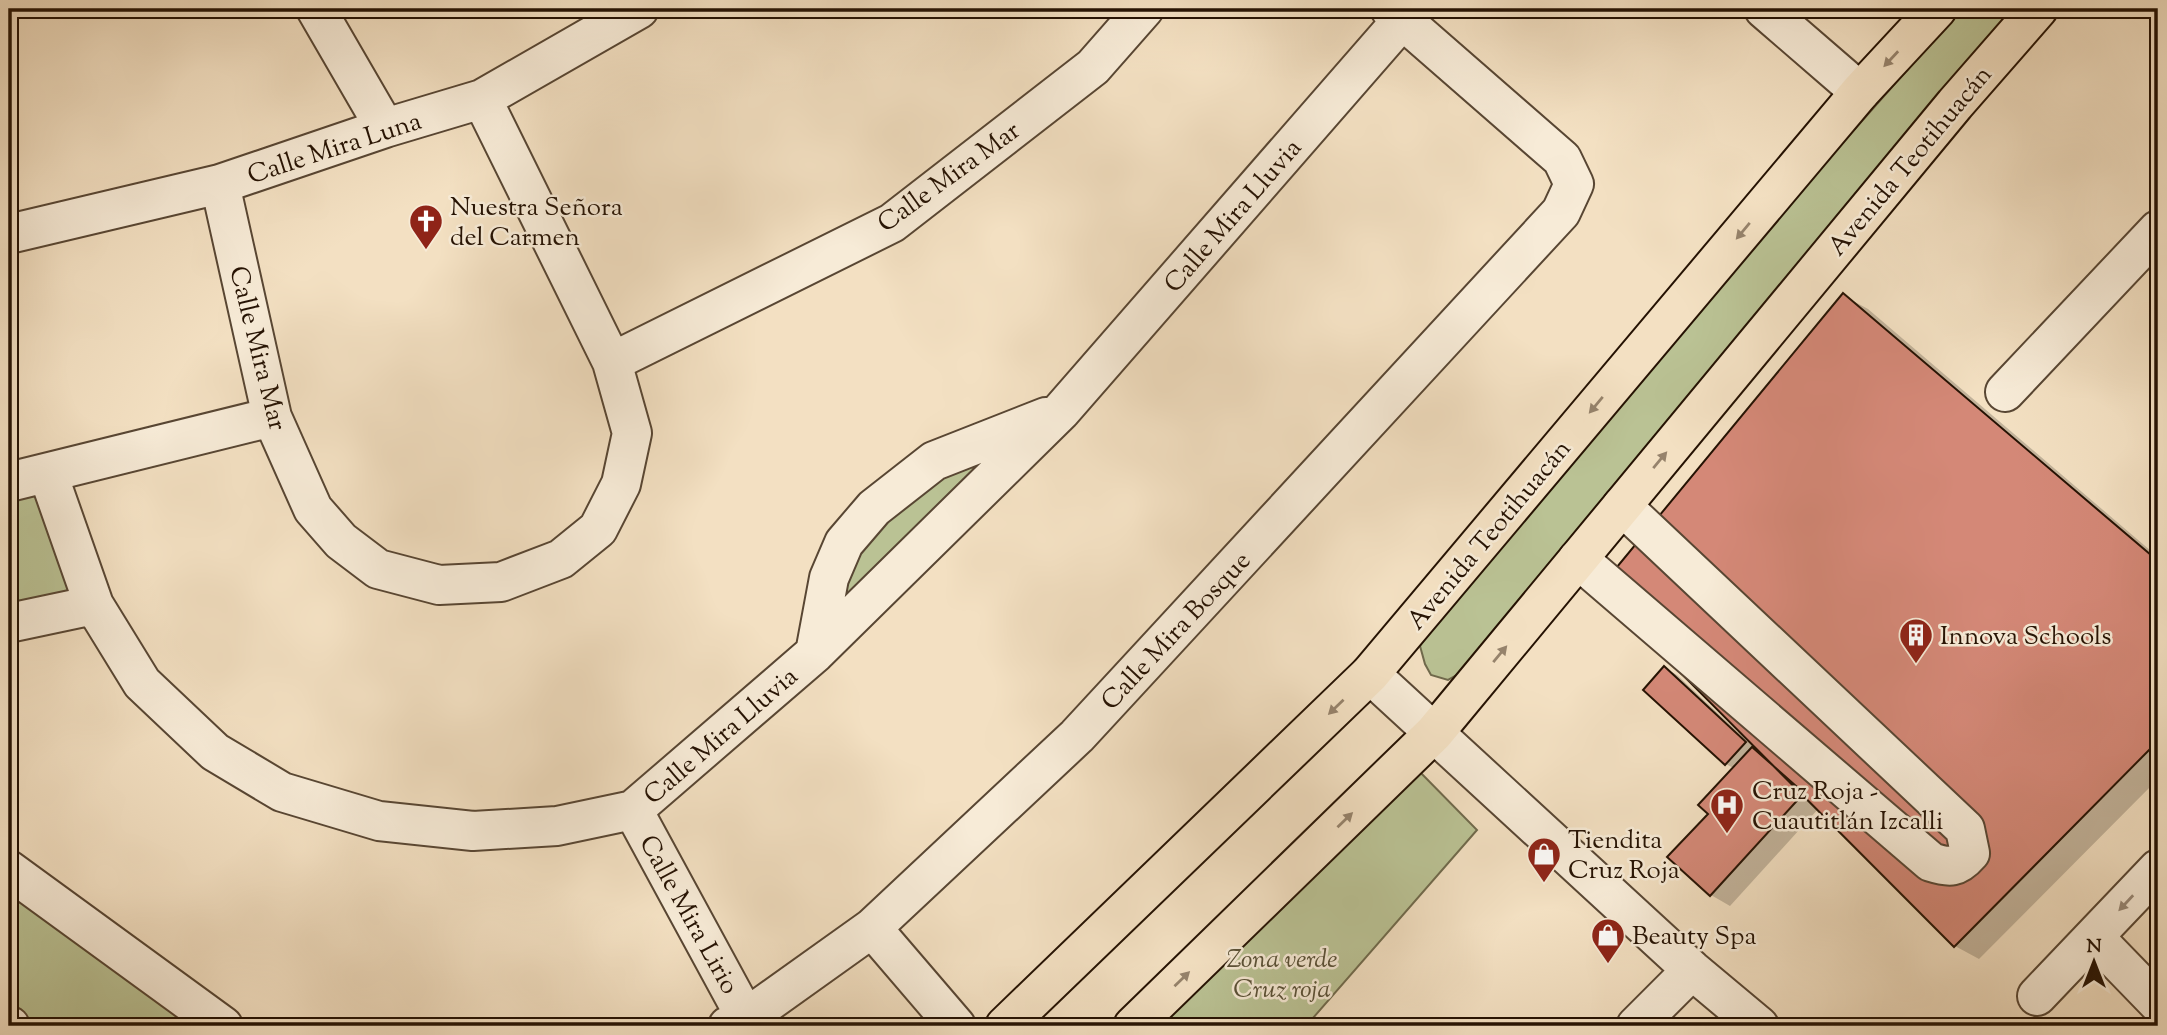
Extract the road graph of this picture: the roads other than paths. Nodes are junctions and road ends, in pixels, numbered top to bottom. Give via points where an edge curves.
1 (316, 9) edge
2 (639, 9) edge
3 (1144, 9) edge
4 (1764, 9) edge
5 (1937, 9) edge
6 (2038, 9) edge
7 (1396, 14) edge
8 (1860, 92) junction
9 (482, 99) junction
10 (386, 128) junction
11 (220, 184) junction
12 (2158, 230) edge
13 (9, 234) edge
14 (612, 362) junction
15 (2005, 392) dead end
16 (1061, 411) junction
17 (272, 417) junction
18 (48, 474) junction
19 (9, 482) edge
20 (1622, 506) junction
21 (1578, 559) junction
22 (94, 606) junction
23 (9, 623) edge
24 (815, 653) junction
25 (1370, 674) junction
26 (1434, 733) junction
27 (633, 810) junction
28 (2158, 869) edge
29 (9, 870) edge
30 (872, 928) junction
31 (2094, 937) junction
32 (1692, 970) junction
33 (2037, 996) dead end
34 (2158, 1003) edge
35 (737, 1022) edge
36 (223, 1026) edge
37 (956, 1026) edge
38 (1005, 1026) edge
39 (1133, 1026) edge
40 (1636, 1026) edge
41 (1759, 1026) edge

1 - 10 street
2 - 9 street, Calle Mira Luna
3 - 14 street, Calle Mira Mar via 1093,67 892,223
4 - 8 street
5 -> 8 main road, Avenida Teotihuacán
20 -> 6 main road, Avenida Teotihuacán
7 - 16 street, Calle Mira Lluvia
7 - 30 street, Calle Mira Bosque via 1562,159 1574,184 1561,212 1077,736
8 -> 25 main road, Avenida Teotihuacán
9 - 10 street, Calle Mira Luna
9 - 14 street, Calle Mira Mar
10 - 11 street, Calle Mira Luna
11 - 13 street, Calle Mira Luna
11 - 17 street, Calle Mira Mar
12 - 15 street
14 - 17 street, Calle Mira Mar via 632,433 621,484 598,529 561,559 501,582 439,585 378,569 341,541 313,509
16 - 24 street, Calle Mira Lluvia
16 - 24 street, Calle Mira Lluvia via 934,461 874,508 844,542 829,578
17 - 18 street
18 - 19 street
18 - 22 street, Calle Mira Lluvia
20 - 21 main road, Avenida Teotihuacán
20 - 21 street via 1965,829 1970,853 1961,863 1947,867 1931,862
26 -> 21 main road, Avenida Teotihuacán
22 - 23 street
22 - 27 street, Calle Mira Lluvia via 142,683 215,752 282,792 379,821 473,831 557,826
24 - 27 street, Calle Mira Lluvia
25 - 26 street
25 -> 38 main road, Avenida Teotihuacán
26 - 32 street
39 -> 26 main road, Avenida Teotihuacán
27 - 35 street, Calle Mira Lirio
28 -> 31 street
29 - 36 street
30 - 35 street, Calle Mira Bosque
30 - 37 street
31 - 33 street
31 - 34 street
32 - 40 street
32 - 41 street

